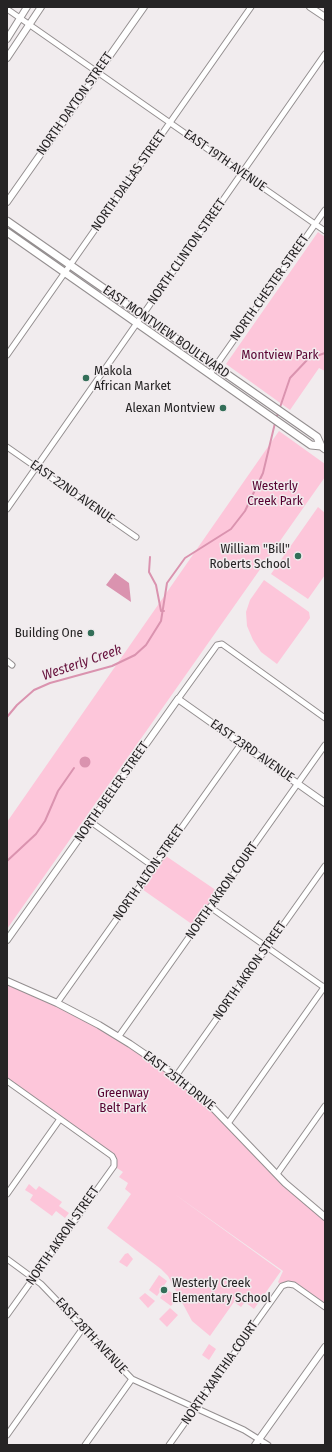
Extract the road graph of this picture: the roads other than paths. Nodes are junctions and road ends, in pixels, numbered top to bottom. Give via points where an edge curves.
1 (27, 7) edge
2 (41, 7) edge
3 (144, 7) edge
4 (251, 7) edge
5 (310, 7) edge
6 (7, 9) edge
7 (325, 17) edge
8 (20, 18) junction
9 (30, 24) junction
10 (7, 39) edge
11 (325, 54) edge
12 (7, 58) edge
13 (97, 72) junction
14 (169, 122) junction
15 (242, 173) junction
16 (7, 202) edge
17 (325, 210) edge
18 (7, 221) edge
19 (315, 224) junction
20 (325, 231) edge
21 (7, 232) edge
22 (71, 265) junction
23 (65, 272) junction
24 (142, 316) junction
25 (137, 323) junction
26 (7, 355) edge
27 (216, 367) junction
28 (210, 374) junction
29 (7, 446) edge
30 (323, 447) edge
31 (36, 467) junction
32 (7, 509) edge
33 (136, 537) dead end
34 (7, 662) edge
35 (12, 665) dead end
36 (178, 699) junction
37 (325, 718) edge
38 (241, 744) junction
39 (325, 745) edge
40 (298, 784) junction
41 (325, 803) edge
42 (91, 822) junction
43 (325, 866) edge
44 (154, 867) junction
45 (210, 907) junction
46 (7, 940) edge
47 (268, 947) junction
48 (7, 981) edge
49 (325, 987) edge
50 (57, 1003) junction
51 (119, 1036) junction
52 (176, 1076) junction
53 (7, 1081) edge
54 (325, 1106) edge
55 (60, 1119) junction
56 (229, 1122) junction
57 (277, 1174) junction
58 (7, 1194) edge
59 (325, 1217) edge
60 (7, 1259) edge
61 (34, 1278) junction
62 (325, 1307) edge
63 (7, 1315) edge
64 (83, 1328) junction
65 (325, 1347) edge
66 (132, 1379) junction
67 (195, 1408) junction
68 (7, 1435) edge
69 (259, 1439) junction
70 (85, 1445) edge
71 (169, 1445) edge
72 (255, 1445) edge
73 (268, 1445) edge

1 - 8 street
2 - 9 street
3 - 13 street, NORTH DAYTON STREET
4 - 14 street, NORTH DALLAS STREET
5 - 7 street
6 - 8 street, EAST 19TH AVENUE
8 - 9 street, EAST 19TH AVENUE
8 - 10 street
9 - 12 street
9 - 13 street, EAST 19TH AVENUE
11 - 15 street, NORTH CLINTON STREET
13 - 14 street, EAST 19TH AVENUE
13 - 16 street, NORTH DAYTON STREET
14 - 15 street, EAST 19TH AVENUE
14 - 22 street, NORTH DALLAS STREET
15 - 19 street, EAST 19TH AVENUE
15 - 24 street, NORTH CLINTON STREET
17 - 19 street, NORTH CHESTER STREET
18 - 22 main road, EAST MONTVIEW BOULEVARD
19 - 20 street, EAST 19TH AVENUE
19 - 27 street, NORTH CHESTER STREET
21 - 23 main road, EAST MONTVIEW BOULEVARD
22 - 23 street, NORTH DALLAS STREET
22 - 24 main road, EAST MONTVIEW BOULEVARD
23 - 25 main road, EAST MONTVIEW BOULEVARD
23 - 26 street, NORTH DALLAS STREET
24 - 25 street, NORTH CLINTON STREET
24 - 27 main road, EAST MONTVIEW BOULEVARD
25 - 28 main road, EAST MONTVIEW BOULEVARD
25 - 31 street, NORTH CLINTON STREET
27 - 28 street, NORTH CHESTER STREET
27 - 30 main road, EAST MONTVIEW BOULEVARD via 317,437
28 - 30 main road, EAST MONTVIEW BOULEVARD via 311,445
29 - 31 street, EAST 22ND AVENUE
31 - 32 street, NORTH CLINTON STREET
31 - 33 street, EAST 22ND AVENUE
34 - 35 street
36 - 37 street, NORTH BEELER STREET via 217,645 225,646
36 - 38 street, EAST 23RD AVENUE
36 - 42 street, NORTH BEELER STREET
38 - 40 street, EAST 23RD AVENUE
38 - 44 street, NORTH ALTON STREET
39 - 40 street, NORTH AKRON COURT
40 - 41 street, EAST 23RD AVENUE
40 - 45 street, NORTH AKRON COURT
42 - 44 street
42 - 46 street, NORTH BEELER STREET
43 - 47 street, NORTH AKRON STREET
44 - 50 street, NORTH ALTON STREET
45 - 47 street
45 - 51 street, NORTH AKRON COURT
47 - 49 street
47 - 52 street, NORTH AKRON STREET
48 - 50 street, EAST 25TH DRIVE
49 - 56 street
50 - 51 street, EAST 25TH DRIVE
51 - 52 street, EAST 25TH DRIVE
52 - 56 street, EAST 25TH DRIVE
53 - 55 street
54 - 57 street
55 - 58 street
55 - 61 street, NORTH AKRON STREET via 112,1156 114,1166
56 - 57 street, EAST 25TH DRIVE
57 - 59 street, EAST 25TH DRIVE
60 - 61 street, EAST 28TH AVENUE
61 - 63 street, NORTH AKRON STREET
61 - 64 street, EAST 28TH AVENUE
62 - 67 street, NORTH XANTHIA COURT via 294,1285 282,1286
64 - 66 street, EAST 28TH AVENUE
64 - 68 street
65 - 69 street
66 - 67 street, EAST 28TH AVENUE
66 - 70 street
67 - 69 street, EAST 28TH AVENUE
67 - 71 street, NORTH XANTHIA COURT
69 - 72 street
69 - 73 street, EAST 28TH AVENUE

